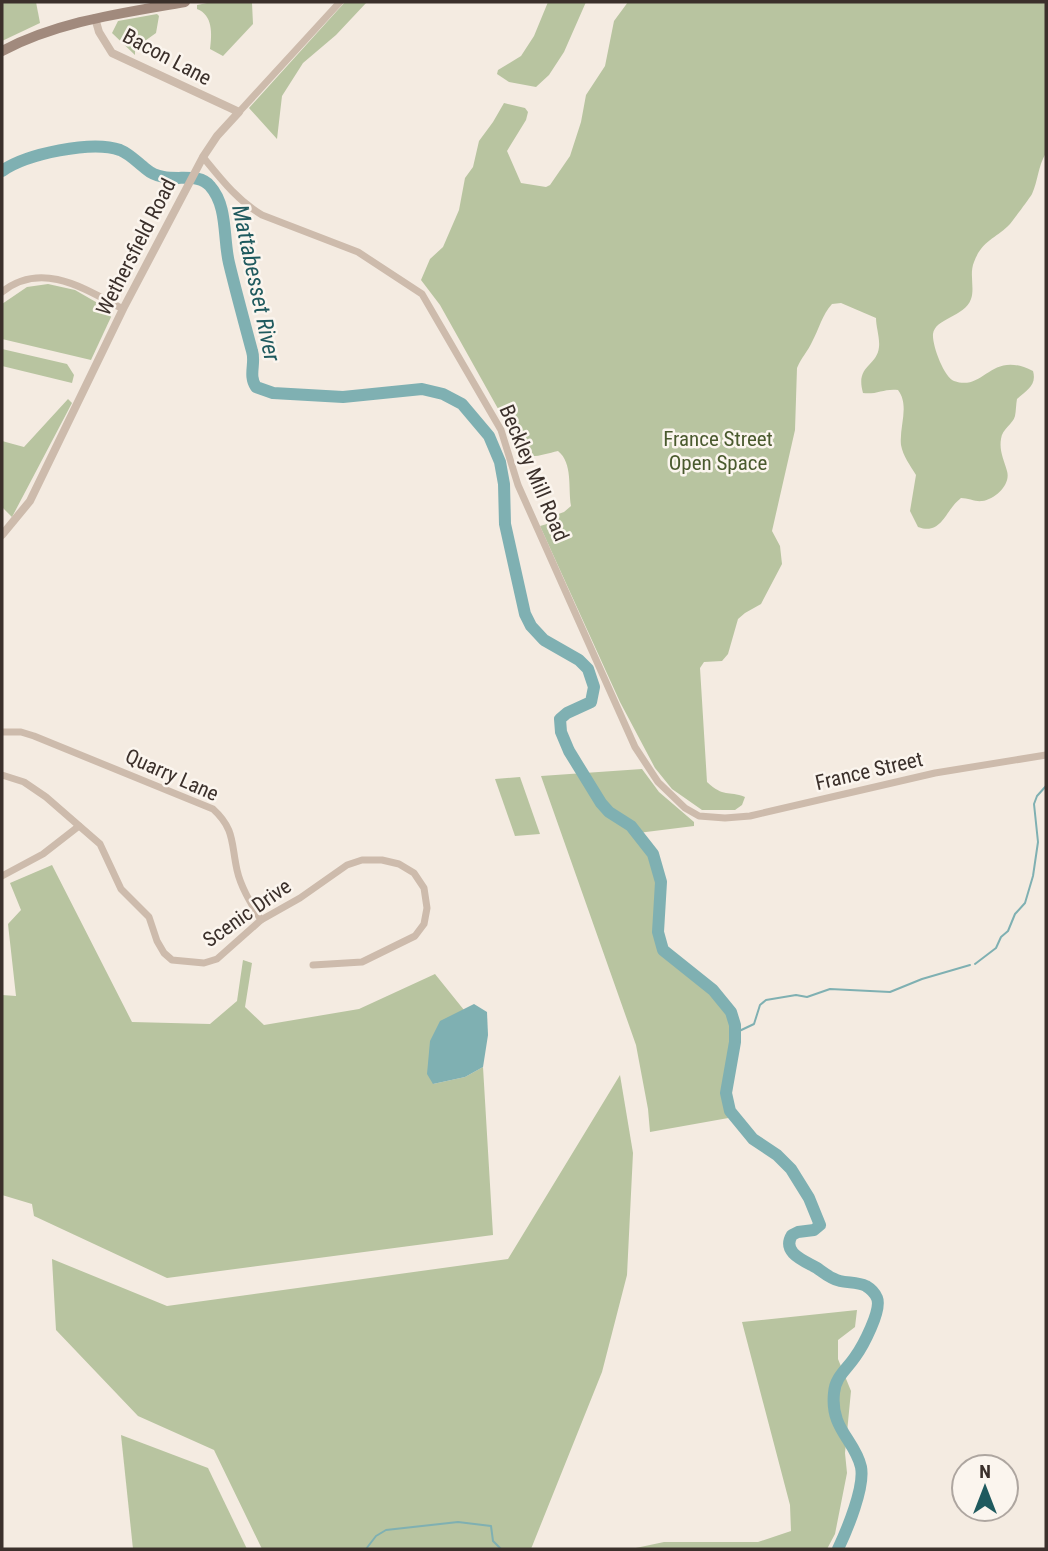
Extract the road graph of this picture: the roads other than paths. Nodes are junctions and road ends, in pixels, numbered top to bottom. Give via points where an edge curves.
1 (185, 2) edge
2 (340, 2) edge
3 (95, 18) junction
4 (2, 51) edge
5 (239, 112) junction
6 (203, 157) junction
7 (2, 292) edge
8 (123, 309) junction
9 (2, 535) edge
10 (2, 732) edge
11 (1046, 755) edge
12 (2, 775) edge
13 (699, 816) joint
14 (79, 827) junction
15 (2, 876) edge
16 (261, 920) junction
17 (313, 965) dead end

1 - 3 main road
2 - 5 street, Wethersfield Road
3 - 4 main road
3 - 5 street, Bacon Lane via 113,52
5 - 6 street, Wethersfield Road
6 - 8 street, Wethersfield Road
6 - 13 street, Beckley Mill Road via 234,194 262,215 358,252 422,295 501,430 518,485 635,747 658,782
7 - 8 street via 23,280 50,277
8 - 9 street, Wethersfield Road via 30,501
10 - 16 street, Quarry Lane via 34,736 213,809 230,830 241,882
11 - 13 street, France Street via 935,773 750,816
12 - 14 street, Scenic Drive via 47,797
14 - 15 street
14 - 16 street, Scenic Drive via 100,845 121,889 149,917 157,941 172,960 204,963 217,959
16 - 17 street, Scenic Drive via 329,875 362,860 400,864 414,873 424,888 427,908 424,924 415,936 362,962

